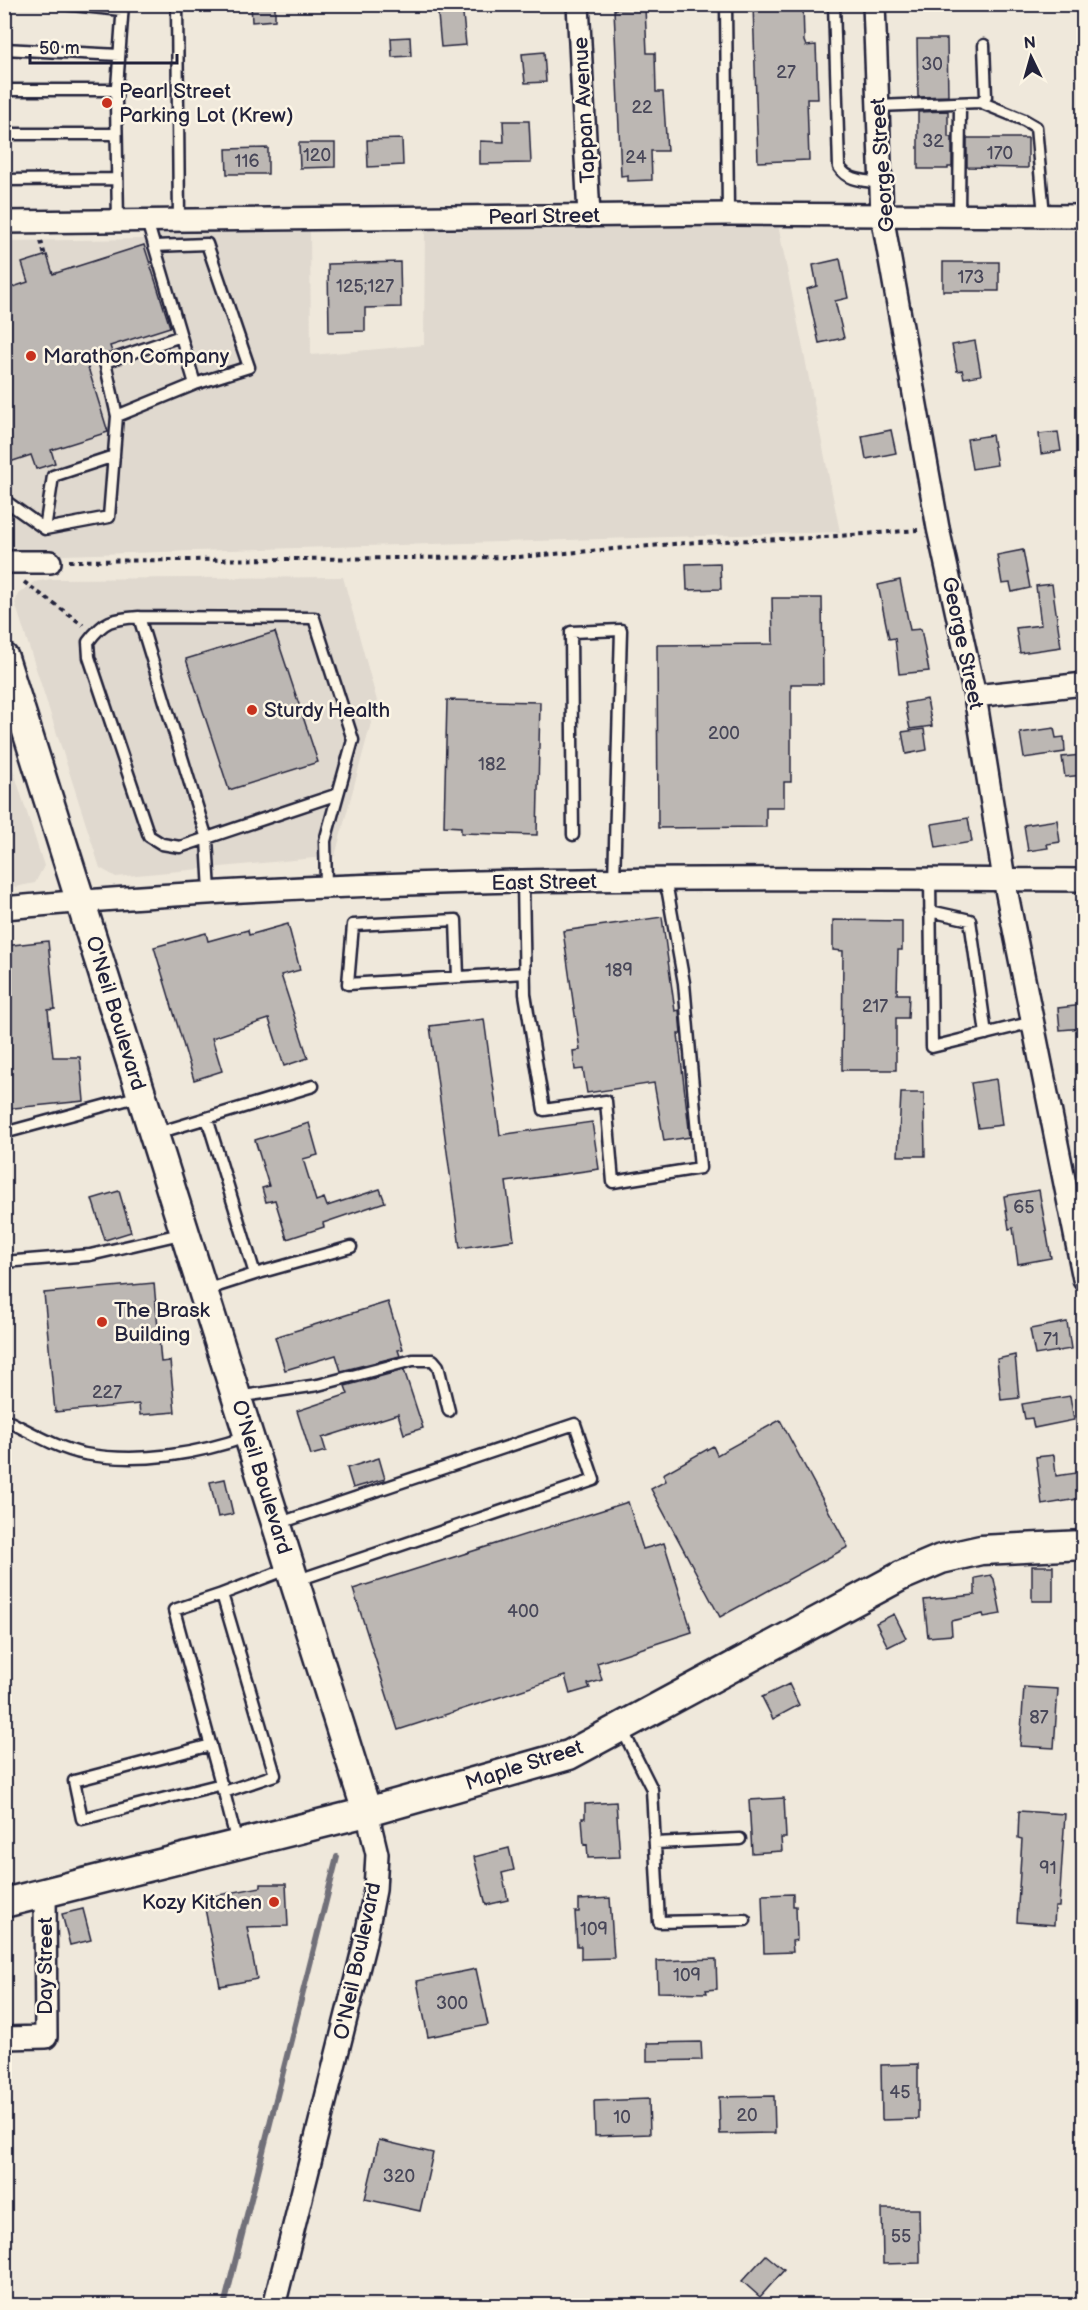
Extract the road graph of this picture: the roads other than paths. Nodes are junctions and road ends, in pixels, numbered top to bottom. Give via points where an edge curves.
1 (62, 4) edge
2 (177, 4) edge
3 (578, 4) edge
4 (726, 4) edge
5 (834, 4) edge
6 (874, 4) edge
7 (122, 8) edge
8 (984, 45) dead end
9 (4, 49) edge
10 (119, 54) junction
11 (4, 90) edge
12 (116, 90) junction
13 (980, 102) junction
14 (960, 105) junction
15 (878, 106) junction
16 (4, 134) edge
17 (116, 134) junction
18 (117, 179) junction
19 (4, 180) edge
20 (880, 183) junction
21 (728, 214) junction
22 (882, 214) junction
23 (1044, 215) junction
24 (589, 216) junction
25 (958, 216) junction
26 (1083, 216) edge
27 (147, 221) junction
28 (179, 221) junction
29 (4, 222) edge
30 (118, 222) junction
31 (154, 246) junction
32 (181, 336) junction
33 (195, 384) junction
34 (117, 416) junction
35 (114, 456) junction
36 (4, 500) edge
37 (45, 529) junction
38 (4, 562) edge
39 (50, 562) road end
40 (139, 617) junction
41 (4, 658) edge
42 (1083, 684) edge
43 (975, 696) junction
44 (338, 794) junction
45 (573, 835) dead end
46 (207, 839) junction
47 (930, 879) junction
48 (1004, 879) junction
49 (663, 880) junction
50 (1083, 880) edge
51 (614, 881) junction
52 (523, 882) junction
53 (326, 886) junction
54 (210, 892) junction
55 (81, 901) junction
56 (4, 908) edge
57 (930, 911) junction
58 (524, 972) junction
59 (458, 977) junction
60 (1032, 1022) junction
61 (986, 1034) junction
62 (313, 1086) dead end
63 (142, 1096) junction
64 (207, 1118) junction
65 (4, 1133) edge
66 (154, 1134) junction
67 (185, 1233) junction
68 (351, 1247) dead end
69 (4, 1262) edge
70 (255, 1275) junction
71 (1083, 1279) edge
72 (203, 1291) junction
73 (237, 1397) junction
74 (449, 1411) dead end
75 (4, 1419) edge
76 (249, 1436) junction
77 (276, 1524) junction
78 (1083, 1545) edge
79 (292, 1574) junction
80 (222, 1594) junction
81 (621, 1727) junction
82 (211, 1745) junction
83 (223, 1788) junction
84 (367, 1812) junction
85 (740, 1839) dead end
86 (655, 1843) junction
87 (238, 1845) junction
88 (45, 1894) junction
89 (4, 1903) edge
90 (745, 1920) dead end
91 (4, 2038) edge
92 (274, 2306) edge

1 - 7 lane
2 - 28 lane
3 - 24 street, Tappan Avenue
4 - 21 lane
5 - 20 lane via 839,167 845,176
6 - 15 street, George Street
7 - 10 lane
8 - 13 lane via 986,97
9 - 10 lane
10 - 12 lane
11 - 12 lane
12 - 17 lane
13 - 14 lane
13 - 23 lane via 1036,128
14 - 15 lane
14 - 25 lane
15 - 20 street, George Street
16 - 17 lane
17 - 18 lane
18 - 19 lane
18 - 30 lane
20 - 22 street, George Street
21 - 22 street, Pearl Street
21 - 24 street, Pearl Street
22 - 25 street, Pearl Street
22 - 43 street, George Street via 938,528
23 - 25 street, Pearl Street
23 - 26 street, Pearl Street
24 - 28 street, Pearl Street
27 - 28 street, Pearl Street
27 - 30 street, Pearl Street
27 - 31 lane
29 - 30 street, Pearl Street
31 - 32 lane
31 - 33 lane via 207,244 249,367
32 - 33 lane
32 - 34 lane via 105,362
33 - 34 lane
34 - 35 lane
35 - 37 lane via 53,476
35 - 37 lane via 109,517
36 - 37 lane
38 - 39 street
40 - 44 lane via 314,618 353,740
40 - 46 lane
40 - 46 lane via 101,625 88,642 89,657 149,836 162,844 180,847
41 - 55 main road, O'Neil Boulevard
42 - 43 street
43 - 48 street, George Street
44 - 46 lane
44 - 53 lane via 325,841
45 - 51 lane via 570,632 621,630
46 - 54 lane
47 - 48 street, East Street
47 - 49 street, East Street
47 - 57 lane
48 - 50 street, East Street
48 - 60 street, George Street
49 - 51 street, East Street
49 - 58 lane via 684,983 700,1168 614,1182 606,1101 544,1110
51 - 52 street, East Street
52 - 53 street, East Street
52 - 58 lane
53 - 54 street, East Street
54 - 55 street, East Street
55 - 56 street, East Street
55 - 63 main road, O'Neil Boulevard
57 - 61 lane via 970,920
57 - 61 lane via 930,1044 936,1047
58 - 59 lane
59 - 59 lane via 348,984 353,925 456,920
60 - 61 lane
60 - 71 street, George Street
62 - 64 lane
63 - 65 lane
63 - 66 main road, O'Neil Boulevard
64 - 66 lane
64 - 70 lane
66 - 67 main road, O'Neil Boulevard
67 - 69 lane via 90,1255
67 - 72 main road, O'Neil Boulevard
68 - 70 lane
70 - 72 lane
72 - 73 main road, O'Neil Boulevard
73 - 74 lane via 318,1385 413,1360 433,1360
73 - 76 main road, O'Neil Boulevard
75 - 76 lane via 84,1454 104,1456 135,1458 206,1451
76 - 77 main road, O'Neil Boulevard
77 - 79 main road, O'Neil Boulevard
77 - 79 lane via 575,1424 594,1480
78 - 81 main road, Maple Street via 981,1550 941,1559 901,1576
79 - 80 lane
79 - 84 main road, O'Neil Boulevard
80 - 82 lane via 174,1610
80 - 83 lane via 275,1775
81 - 84 main road, Maple Street via 569,1755
81 - 86 lane via 652,1789
82 - 83 lane
82 - 83 lane via 74,1781 82,1819
83 - 87 lane
84 - 87 main road, Maple Street
84 - 92 street, O'Neil Boulevard via 377,1854 375,1890
85 - 86 lane
86 - 90 lane via 659,1922
87 - 88 main road, Maple Street
88 - 89 main road, Maple Street
88 - 91 street, Day Street via 46,2037

